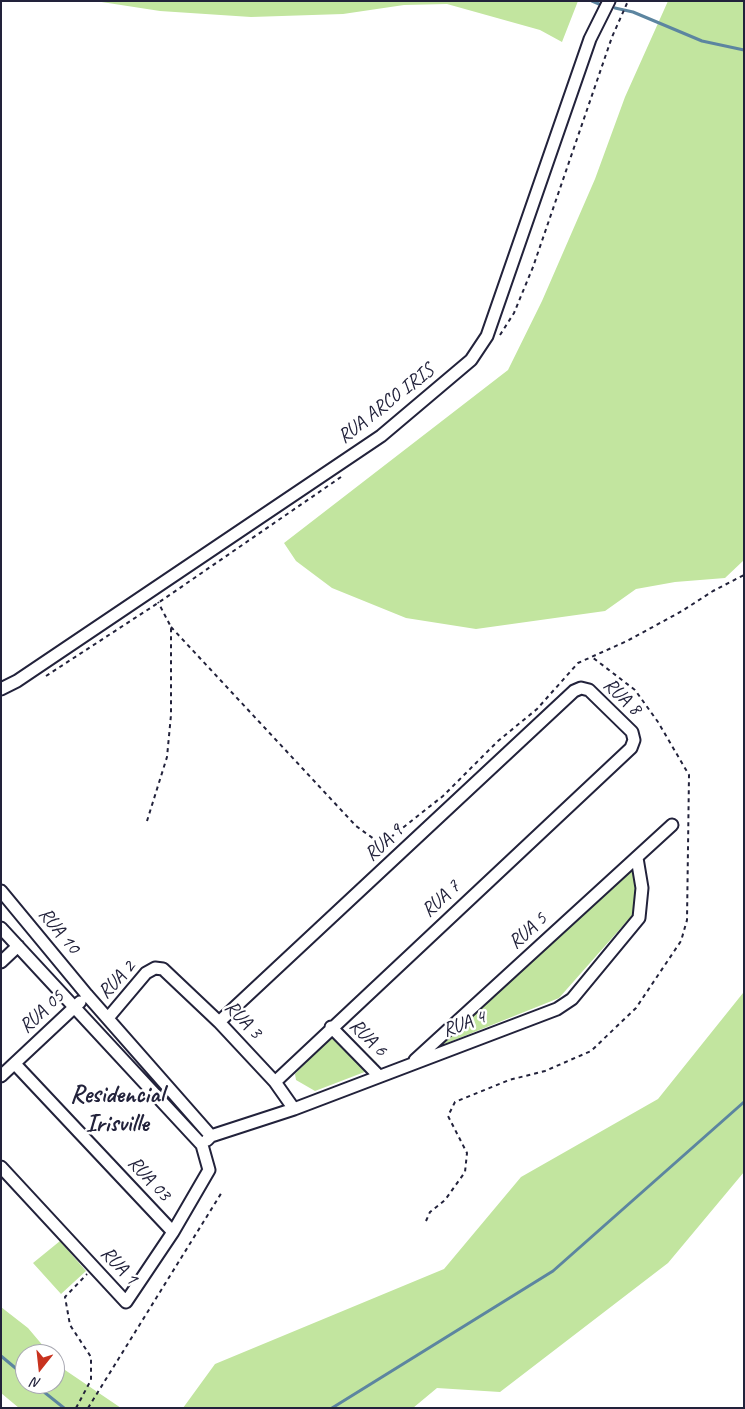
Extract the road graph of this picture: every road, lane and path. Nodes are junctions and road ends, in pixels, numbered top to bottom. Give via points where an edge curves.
1 (609, 1) edge
2 (628, 1) edge
3 (496, 341) dead end
4 (346, 474) dead end
5 (744, 575) edge
6 (152, 590) junction
7 (158, 603) junction
8 (171, 627) junction
9 (46, 676) dead end
10 (1, 689) edge
11 (574, 691) joint
12 (633, 744) joint
13 (147, 821) dead end
14 (672, 825) dead end
15 (636, 858) junction
16 (1, 891) edge
17 (1, 928) edge
18 (18, 946) junction
19 (1, 962) edge
20 (155, 968) joint
21 (87, 996) junction
22 (75, 1008) junction
23 (108, 1018) junction
24 (219, 1022) junction
25 (331, 1027) junction
26 (15, 1064) junction
27 (410, 1064) junction
28 (1, 1076) edge
29 (380, 1076) junction
30 (275, 1082) junction
31 (294, 1109) junction
32 (211, 1136) junction
33 (202, 1145) junction
34 (1, 1167) edge
35 (222, 1192) dead end
36 (173, 1232) junction
37 (94, 1268) junction
38 (76, 1408) edge
39 (88, 1408) edge

1 - 6 street, RUA ARCO IRIS via 590,39 488,336 480,349 381,436
2 - 3 path via 612,36 533,267 514,313
4 - 7 path
5 - 8 path via 667,620 578,663 536,709 498,741 443,796 386,841 374,839 356,826
6 - 7 path
6 - 10 street, RUA ARCO IRIS
7 - 8 path
7 - 9 path
8 - 13 path via 171,714 166,757
11 - 12 street, RUA 8 via 581,688 589,690 632,732
11 - 24 street, RUA 9
12 - 25 street, RUA 7
14 - 15 street, RUA 5
15 - 27 street, RUA 5
15 - 27 street, RUA 4 via 642,888 639,918 572,999 557,1010
16 - 21 street, RUA 10
17 - 18 street, RUA 1
18 - 19 street
18 - 22 street, RUA 1
20 - 23 street, RUA 2 via 146,973
20 - 24 street, RUA 3 via 163,969
21 - 22 street, RUA 05
21 - 23 street
22 - 26 street, RUA 05
22 - 33 street, RUA 1
23 - 32 street
24 - 30 street, RUA 3
25 - 29 street, RUA 6
25 - 30 street, RUA 7
26 - 28 street, RUA 05
26 - 36 street, RUA 03
27 - 29 street, RUA 4
29 - 31 street, RUA 4
30 - 31 street, RUA 3
31 - 32 street, RUA 4
32 - 33 street
33 - 36 street, RUA 1 via 209,1170
34 - 37 street, RUA 1
35 - 39 path
36 - 37 street, RUA 1 via 126,1302
37 - 38 path via 65,1297 70,1325 91,1357 91,1380

